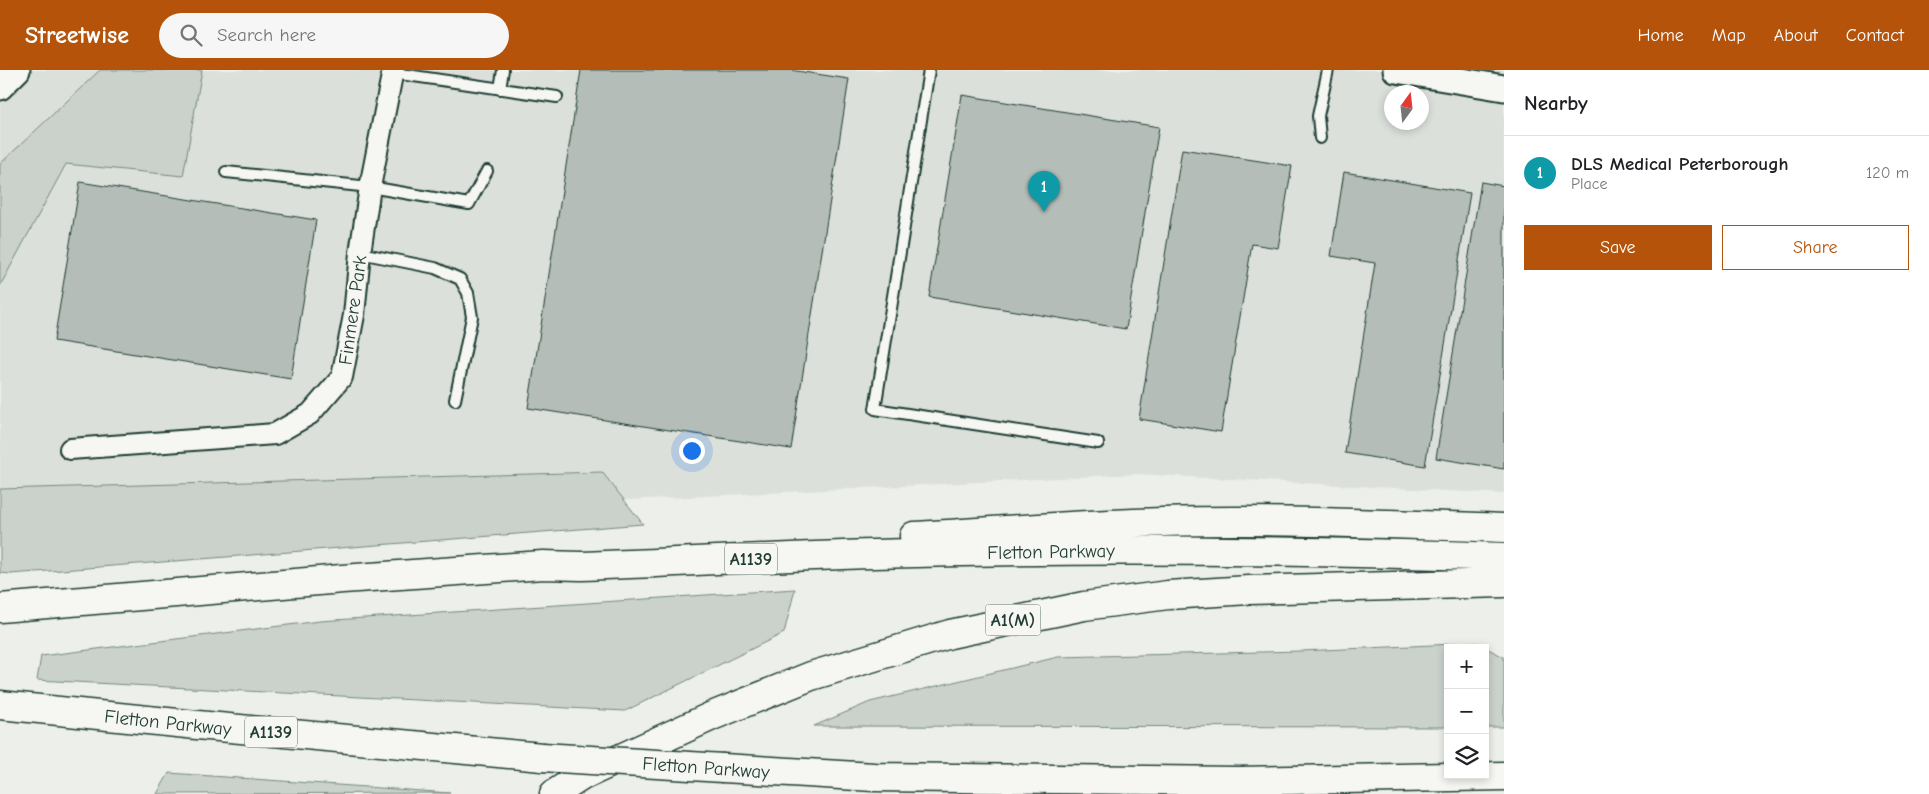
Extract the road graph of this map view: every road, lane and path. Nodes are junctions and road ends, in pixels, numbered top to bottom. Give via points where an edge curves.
1 (17, 70) edge
2 (503, 70) edge
3 (929, 70) edge
4 (1328, 70) edge
5 (1396, 70) edge
6 (393, 72) edge
7 (0, 87) edge
8 (1504, 88) edge
9 (500, 89) junction
10 (557, 97) dead end
11 (1320, 138) dead end
12 (487, 171) dead end
13 (226, 172) dead end
14 (370, 186) junction
15 (360, 253) junction
16 (455, 400) dead end
17 (1098, 443) dead end
18 (70, 449) dead end
19 (1504, 528) edge
20 (1504, 557) edge
21 (543, 565) junction
22 (1504, 583) edge
23 (0, 608) edge
24 (0, 705) edge
25 (1504, 776) edge
26 (554, 794) edge

1 - 7 street
2 - 9 lane
3 - 17 lane via 875,409
4 - 11 lane via 1318,116
5 - 8 street
6 - 9 lane
6 - 14 street, Finmere Park
9 - 10 lane
12 - 14 lane via 469,204
13 - 14 lane
14 - 15 street, Finmere Park
15 - 16 lane via 435,268 460,279 468,293 472,317
15 - 18 street, Finmere Park via 354,315 342,377 310,414 275,434
19 - 21 highway via 1353,522 1163,522 759,545
20 - 21 highway, Fletton Parkway / A1139 via 1096,551 875,554
21 - 23 highway, Fletton Parkway / A1139
22 - 26 highway, A1(M) via 1168,595 1084,606 950,634 811,676 712,716 582,776
24 - 25 highway, Fletton Parkway / A1139, bridge via 542,757 874,778 1239,781

